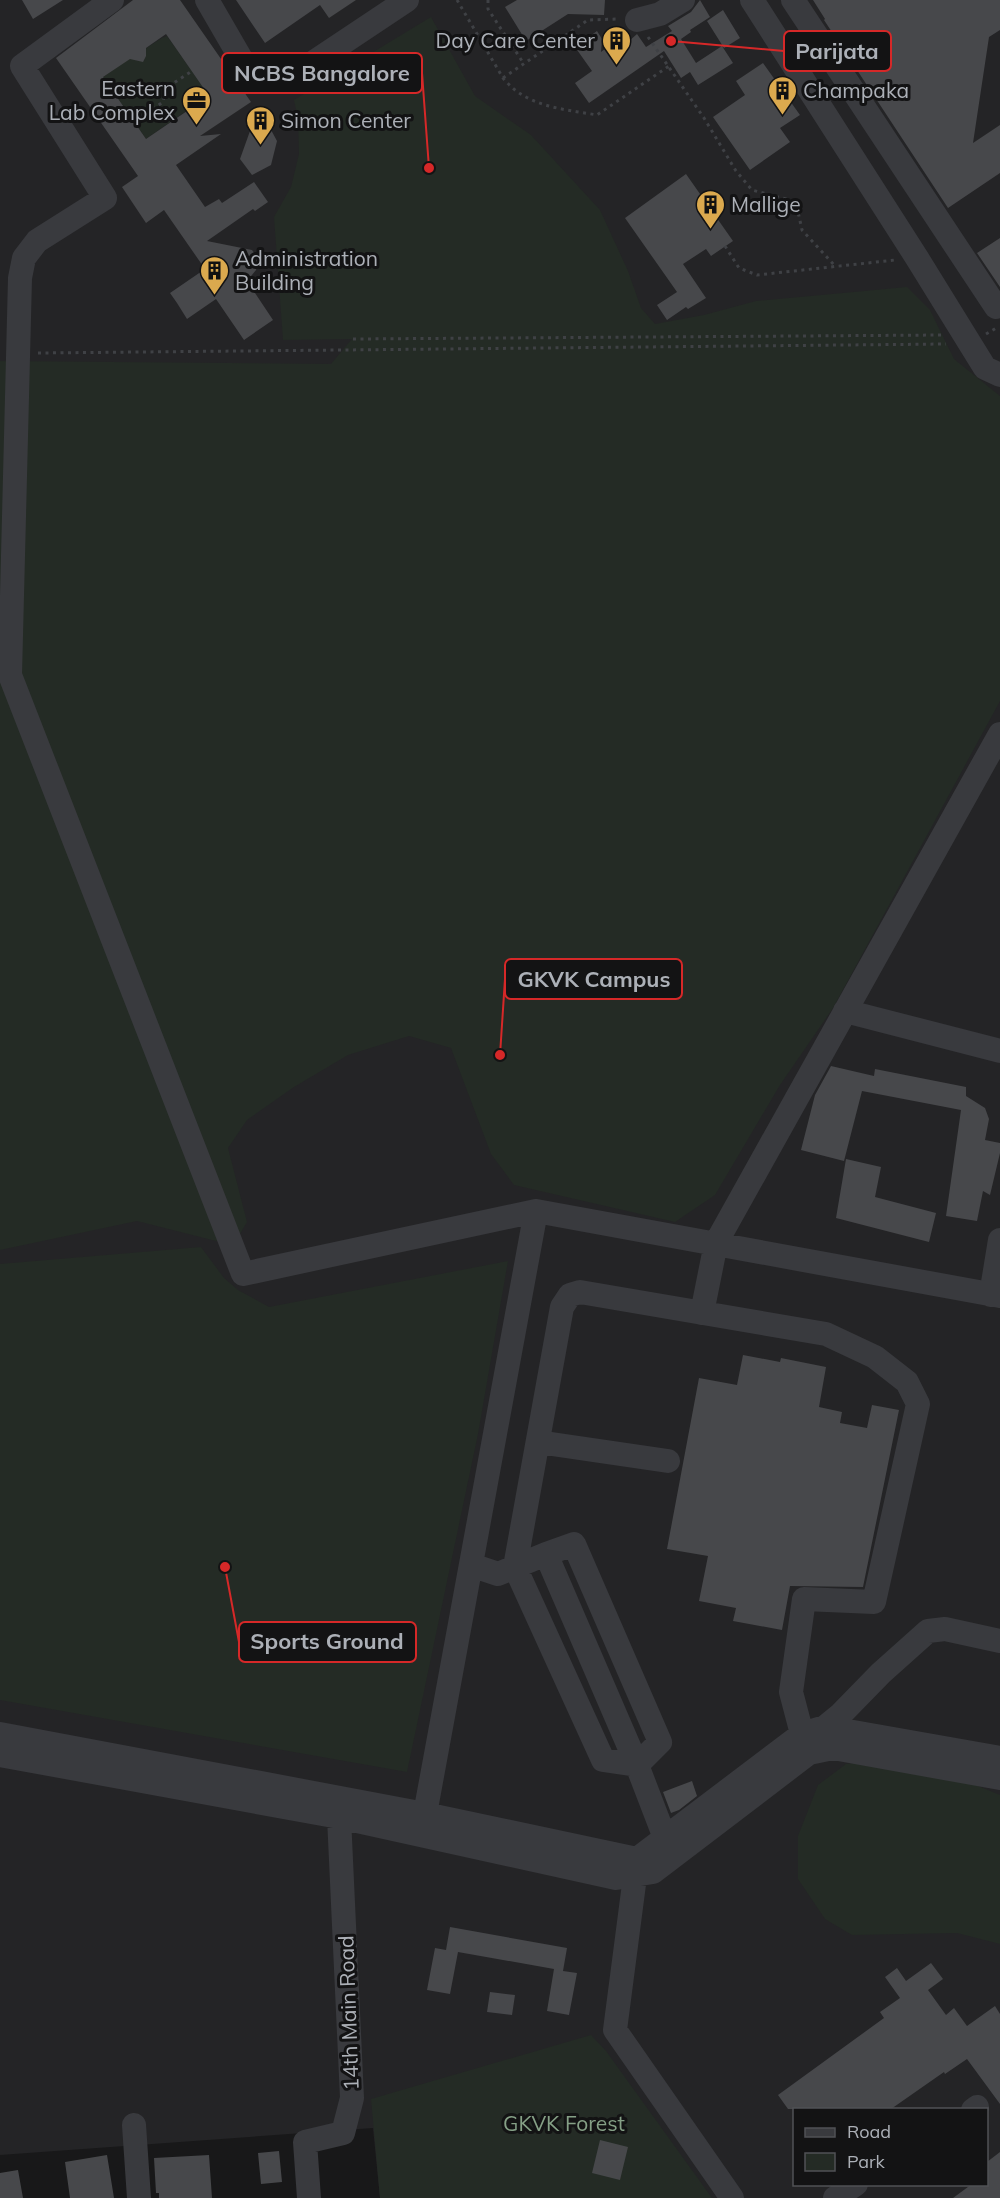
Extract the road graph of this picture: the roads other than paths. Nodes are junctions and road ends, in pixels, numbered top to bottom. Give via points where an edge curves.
1 (112, 0) edge
2 (207, 0) edge
3 (407, 0) edge
4 (683, 0) edge
5 (752, 0) edge
6 (793, 0) edge
7 (637, 20) road end
8 (998, 316) edge
9 (9, 353) edge
10 (1000, 375) edge
11 (1000, 734) edge
12 (845, 1011) junction
13 (1000, 1052) edge
14 (536, 1210) junction
15 (1000, 1240) edge
16 (716, 1243) junction
17 (996, 1296) edge
18 (702, 1313) junction
19 (538, 1442) junction
20 (668, 1461) dead end
21 (471, 1565) junction
22 (514, 1567) junction
23 (1000, 1641) edge
24 (814, 1730) junction
25 (0, 1734) edge
26 (0, 1755) edge
27 (1000, 1758) edge
28 (637, 1765) junction
29 (1000, 1778) edge
30 (425, 1814) junction
31 (339, 1817) junction
32 (665, 1838) junction
33 (636, 1868) junction
34 (134, 2125) dead end
35 (853, 2186) edge
36 (308, 2188) edge
37 (139, 2198) edge
38 (732, 2198) edge
39 (835, 2198) edge

1 - 9 street via 22,66 105,198 37,241 24,258
2 - 3 street via 251,76 272,84 293,76
4 - 7 street via 660,15
5 - 10 street via 918,258 960,340 985,368
6 - 8 street
9 - 14 street via 10,675 243,1274
11 - 12 street
12 - 13 street
12 - 16 street
14 - 16 street
14 - 21 street
15 - 17 street
16 - 17 street
16 - 18 street
18 - 19 street via 580,1292 570,1295 562,1307
18 - 24 street via 826,1334 875,1357 907,1382 918,1404 874,1602 804,1599 791,1692
19 - 20 street
19 - 22 street
21 - 22 street via 498,1574
21 - 30 street
22 - 28 street via 603,1761
22 - 28 street via 574,1544 660,1742
23 - 24 street via 945,1629 928,1631 841,1714
24 - 27 street
24 - 32 street
25 - 30 street
26 - 31 street
28 - 32 street
29 - 33 street via 833,1748 809,1753 653,1872
30 - 33 street
31 - 33 street via 616,1878
31 - 36 street, 14th Main Road via 352,2098 343,2133 305,2142
32 - 33 street
33 - 38 street via 615,2030
34 - 37 street
35 - 39 street

